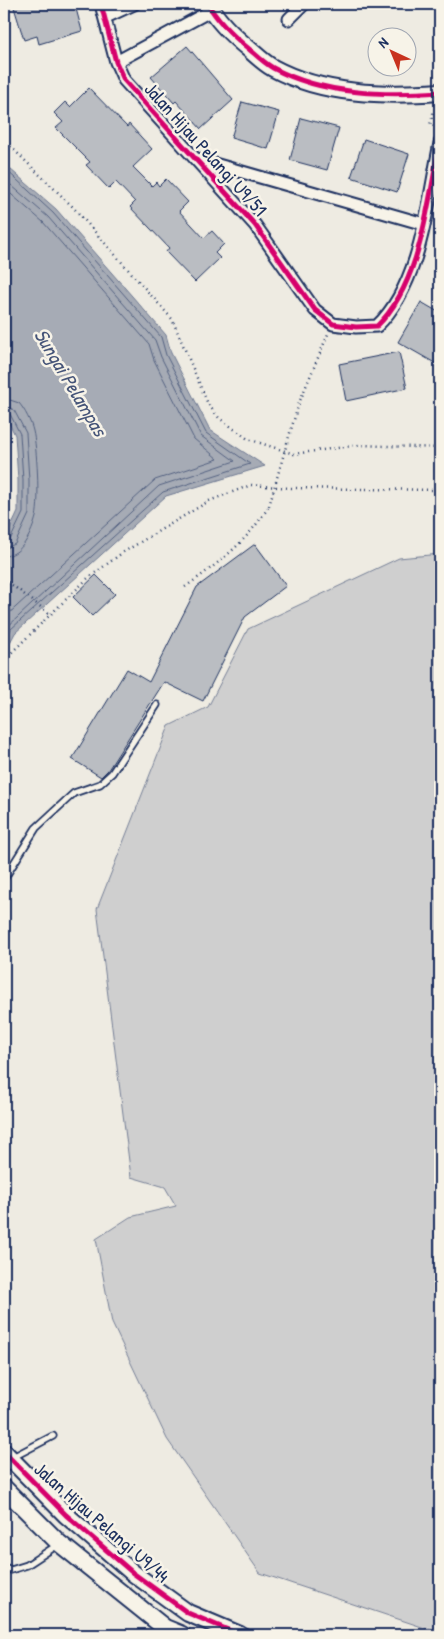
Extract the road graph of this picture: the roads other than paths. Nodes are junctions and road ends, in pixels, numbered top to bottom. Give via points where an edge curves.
1 (101, 4) edge
2 (134, 4) edge
3 (304, 4) edge
4 (210, 7) edge
5 (106, 17) junction
6 (289, 19) dead end
7 (116, 62) junction
8 (440, 92) edge
9 (440, 143) edge
10 (196, 159) junction
11 (424, 224) junction
12 (157, 705) dead end
13 (4, 879) edge
14 (53, 1436) dead end
15 (6, 1456) edge
16 (4, 1488) edge
17 (59, 1543) junction
18 (4, 1567) edge
19 (182, 1635) edge
20 (240, 1635) edge

1 - 5 street, Jalan Hijau Pelangi U9/51
2 - 5 street
3 - 6 street
4 - 7 street
4 - 8 street via 233,36 271,67 304,82 358,91
5 - 7 street, Jalan Hijau Pelangi U9/51
7 - 10 street, Jalan Hijau Pelangi U9/51 via 124,80
9 - 11 street
10 - 11 street
10 - 11 street, Jalan Hijau Pelangi U9/51 via 255,225 315,310 333,324 377,326 387,316 406,286
12 - 13 lane via 112,773 100,784 74,794 36,828
14 - 15 lane
15 - 20 street, Jalan Hijau Pelangi U9/44 via 132,1573 188,1613
16 - 17 street
17 - 18 lane via 27,1565 11,1570
17 - 19 street via 165,1628

